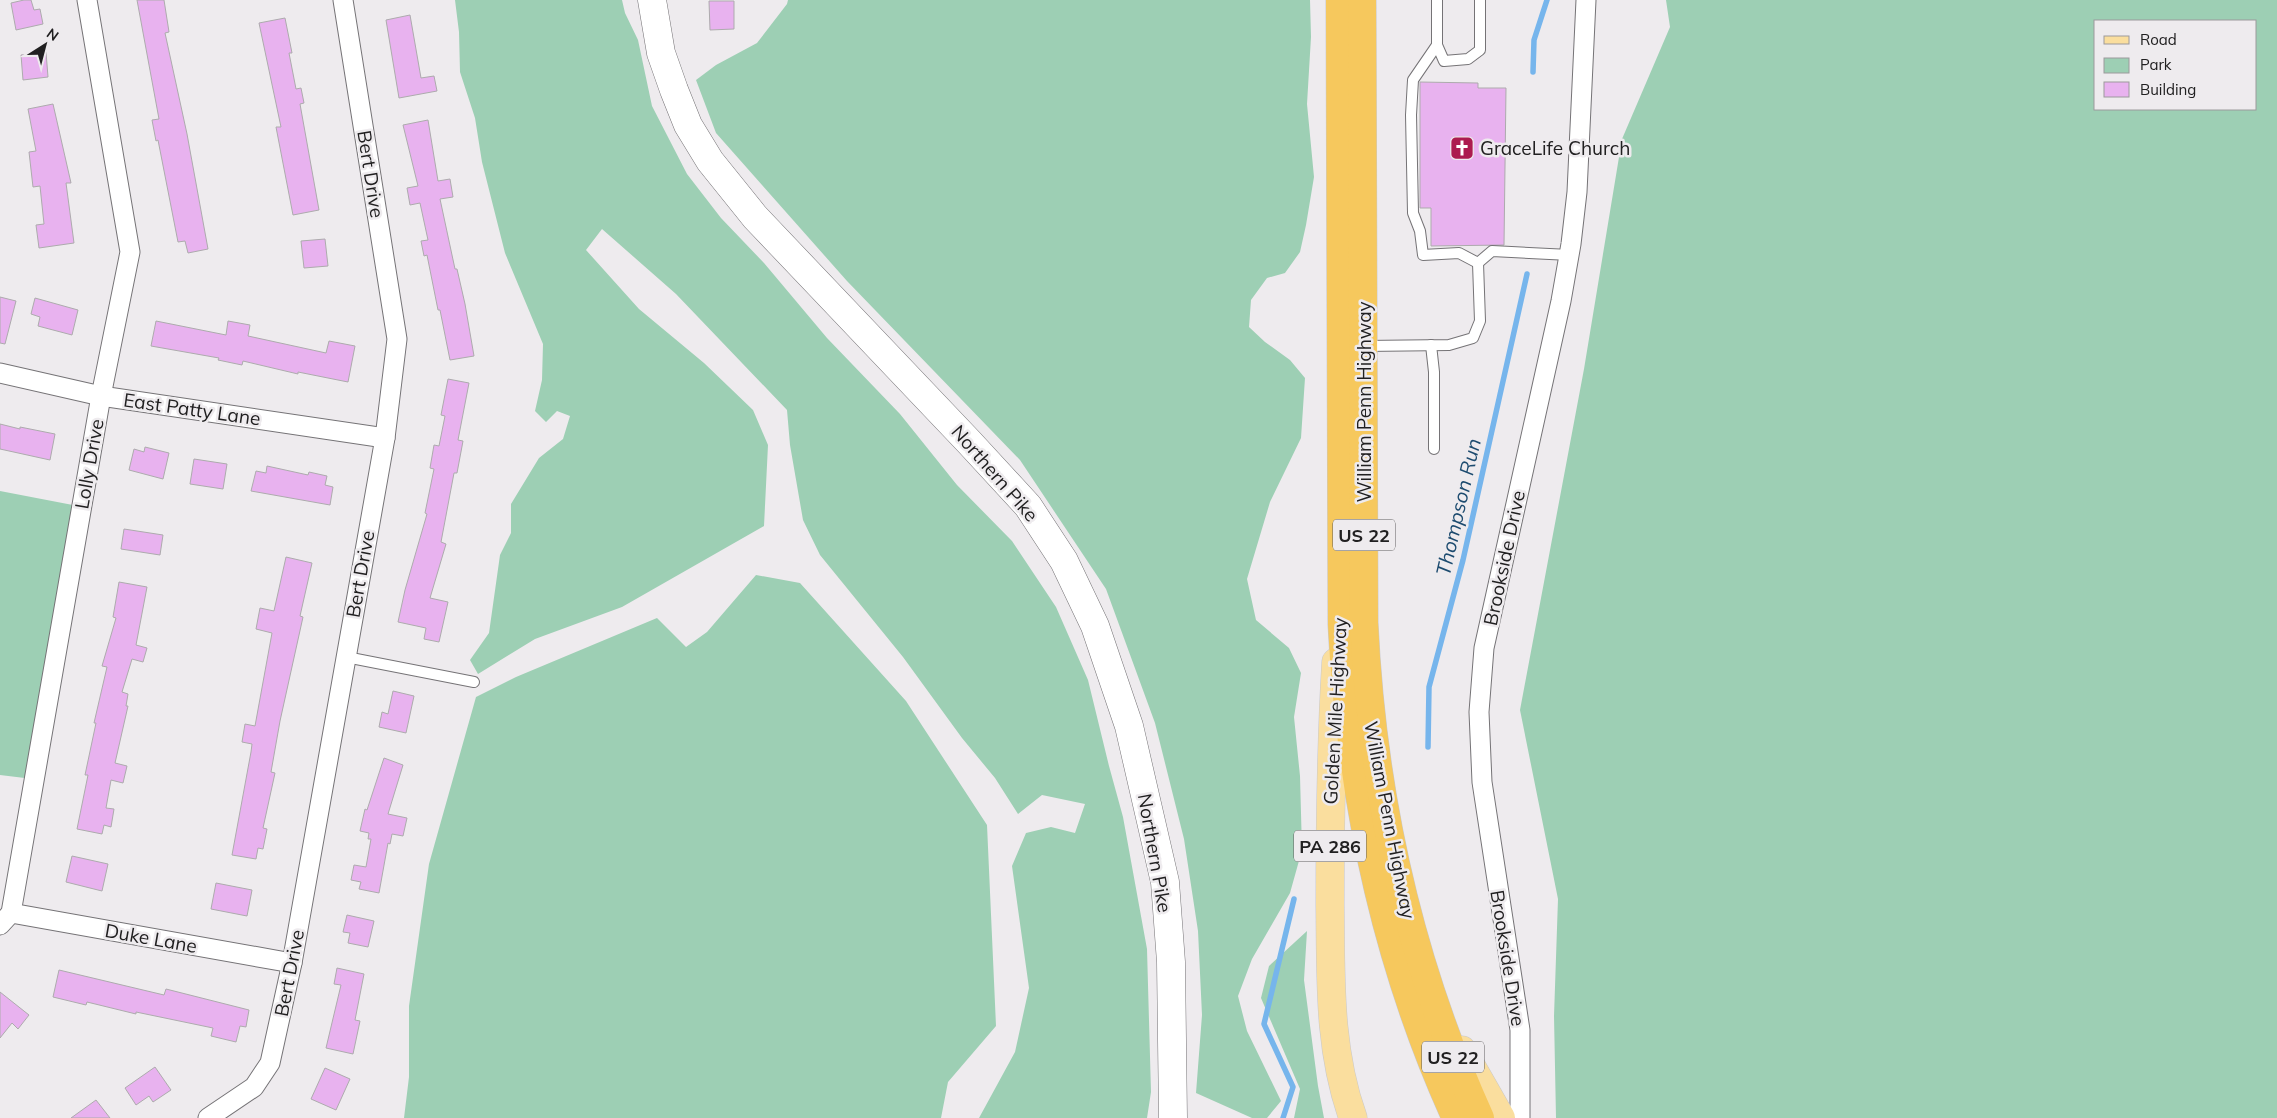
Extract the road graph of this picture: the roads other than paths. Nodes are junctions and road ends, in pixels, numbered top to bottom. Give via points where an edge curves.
1 (87, 0) edge
2 (343, 0) edge
3 (652, 0) edge
4 (1340, 0) edge
5 (1362, 0) edge
6 (1437, 0) edge
7 (1480, 0) edge
8 (1586, 0) edge
9 (1437, 45) junction
10 (1570, 255) junction
11 (1478, 263) junction
12 (1432, 345) junction
13 (1363, 346) junction
14 (0, 373) edge
15 (101, 396) junction
16 (385, 438) junction
17 (1434, 449) dead end
18 (1342, 571) junction
19 (346, 657) junction
20 (474, 682) dead end
21 (5, 919) edge
22 (292, 963) junction
23 (1430, 994) junction
24 (208, 1118) edge
25 (1173, 1118) edge
26 (1353, 1118) edge
27 (1456, 1118) edge
28 (1480, 1118) edge
29 (1501, 1118) edge
30 (1520, 1118) edge

1 - 15 street, Lolly Drive via 130,252
2 - 16 street, Bert Drive via 397,339
3 - 25 main road, Northern Pike via 661,53 674,90 688,125 710,161 755,217 1028,506 1064,561 1095,626 1129,726 1165,882 1171,962
4 - 18 highway, William Penn Highway / US 22
5 - 13 highway, William Penn Highway / US 22
6 - 9 lane
7 - 9 lane via 1480,50 1468,59 1444,60
8 - 10 street, Brookside Drive via 1577,192
9 - 11 lane via 1413,80 1413,213 1420,231 1423,255 1459,253
10 - 11 lane via 1492,251
10 - 30 street, Brookside Drive via 1490,617 1480,678 1482,782 1520,1030
11 - 12 lane via 1480,321 1473,338 1449,345
12 - 13 lane
12 - 17 lane
13 - 23 highway, William Penn Highway / US 22 via 1364,624 1371,720 1392,854
14 - 15 street, East Patty Lane
15 - 16 street, East Patty Lane
15 - 21 street, Lolly Drive
16 - 19 street, Bert Drive
18 - 26 main road, Golden Mile Highway / PA 286 via 1330,779 1330,984 1336,1057
18 - 27 highway, William Penn Highway / US 22 via 1349,722 1369,850 1409,1001
19 - 20 lane
19 - 22 street, Bert Drive
21 - 22 street, Duke Lane
22 - 24 street, Bert Drive via 270,1063 254,1087
23 - 28 highway, William Penn Highway / US 22
23 - 29 main road

